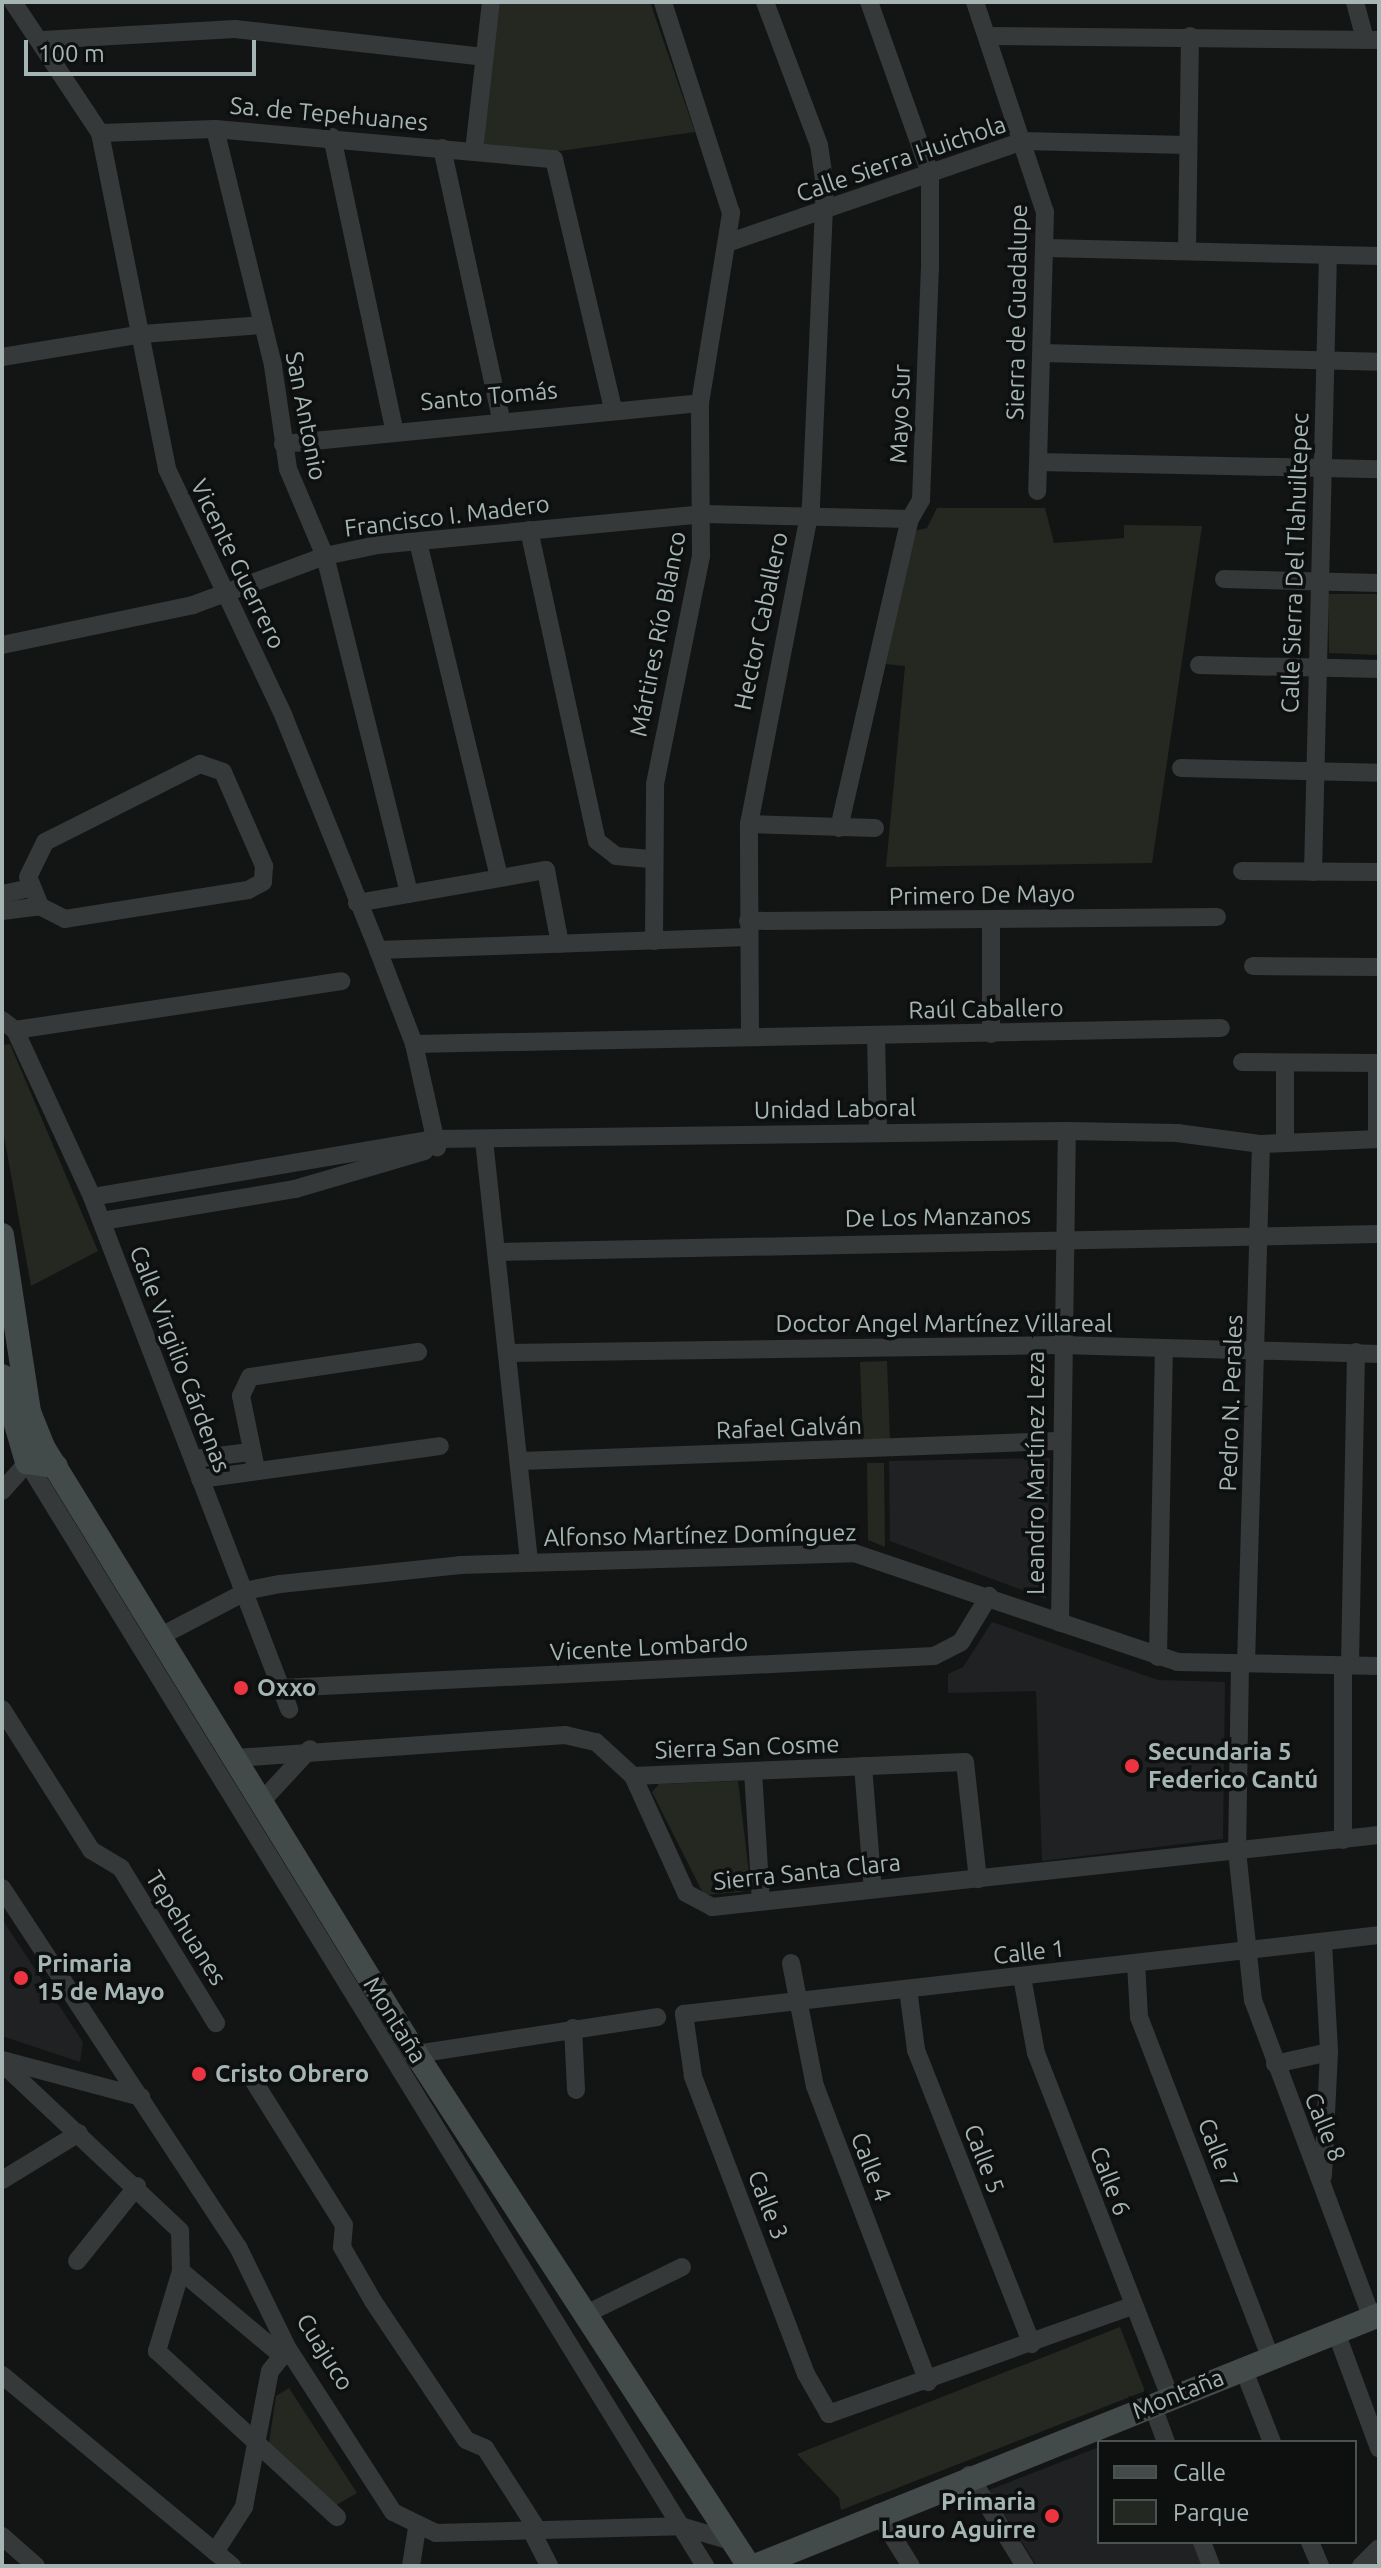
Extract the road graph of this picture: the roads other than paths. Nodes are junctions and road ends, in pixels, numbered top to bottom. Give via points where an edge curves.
1 (13, 2) edge
2 (491, 2) edge
3 (663, 2) edge
4 (765, 2) edge
5 (869, 2) edge
6 (975, 2) edge
7 (1355, 2) edge
8 (987, 36) junction
9 (1190, 36) junction
10 (43, 40) junction
11 (1372, 40) edge
12 (483, 57) junction
13 (215, 129) junction
14 (100, 133) junction
15 (332, 137) junction
16 (1023, 141) junction
17 (1186, 145) junction
18 (442, 148) junction
19 (474, 151) junction
20 (930, 173) junction
21 (821, 214) junction
22 (730, 242) junction
23 (1047, 248) junction
24 (1187, 251) junction
25 (1328, 255) junction
26 (1379, 256) edge
27 (263, 325) junction
28 (142, 334) junction
29 (1042, 353) junction
30 (2, 357) edge
31 (1326, 361) junction
32 (1379, 362) edge
33 (700, 403) junction
34 (613, 409) junction
35 (501, 419) junction
36 (394, 429) junction
37 (283, 444) junction
38 (1038, 462) junction
39 (1321, 467) junction
40 (1379, 469) edge
41 (1037, 491) dead end
42 (705, 514) junction
43 (910, 519) junction
44 (807, 521) junction
45 (529, 530) junction
46 (418, 542) junction
47 (325, 556) junction
48 (1224, 579) dead end
49 (1319, 581) junction
50 (1379, 583) edge
51 (225, 594) junction
52 (2, 645) edge
53 (1199, 665) dead end
54 (1316, 667) junction
55 (1379, 669) edge
56 (1181, 768) dead end
57 (1313, 771) junction
58 (1379, 773) edge
59 (749, 824) junction
60 (839, 828) junction
61 (875, 828) dead end
62 (650, 859) junction
63 (1242, 871) dead end
64 (1313, 872) junction
65 (1379, 872) edge
66 (499, 877) junction
67 (30, 888) junction
68 (2, 894) edge
69 (409, 894) junction
70 (357, 903) junction
71 (40, 906) junction
72 (2, 911) edge
73 (1217, 917) dead end
74 (991, 919) junction
75 (748, 929) junction
76 (654, 941) junction
77 (560, 944) junction
78 (378, 950) junction
79 (1253, 966) dead end
80 (1379, 967) edge
81 (341, 981) dead end
82 (8, 1025) edge
83 (1221, 1028) dead end
84 (991, 1034) junction
85 (876, 1035) junction
86 (750, 1037) junction
87 (414, 1044) junction
88 (1242, 1062) dead end
89 (1285, 1063) junction
90 (1378, 1063) edge
91 (1067, 1131) junction
92 (878, 1132) junction
93 (1378, 1139) edge
94 (484, 1140) junction
95 (440, 1142) junction
96 (1285, 1142) junction
97 (1261, 1144) junction
98 (92, 1197) junction
99 (102, 1221) junction
100 (1379, 1234) edge
101 (2, 1235) edge
102 (1260, 1235) junction
103 (1064, 1239) junction
104 (499, 1252) junction
105 (1060, 1345) junction
106 (1164, 1348) junction
107 (1257, 1349) junction
108 (418, 1352) dead end
109 (1356, 1352) junction
110 (509, 1353) junction
111 (1379, 1354) edge
112 (2, 1376) edge
113 (1058, 1441) junction
114 (440, 1446) dead end
115 (42, 1458) junction
116 (193, 1459) junction
117 (253, 1461) junction
118 (521, 1461) junction
119 (200, 1479) junction
120 (2, 1491) edge
121 (529, 1562) junction
122 (249, 1590) junction
123 (989, 1596) junction
124 (1060, 1623) junction
125 (161, 1636) junction
126 (1158, 1657) junction
127 (1243, 1664) junction
128 (1347, 1665) junction
129 (1379, 1666) edge
130 (282, 1688) junction
131 (2, 1709) edge
132 (289, 1709) dead end
133 (310, 1749) junction
134 (235, 1758) junction
135 (863, 1766) junction
136 (753, 1771) junction
137 (633, 1776) junction
138 (261, 1802) junction
139 (278, 1833) junction
140 (1379, 1835) edge
141 (1343, 1840) junction
142 (255, 1842) junction
143 (1237, 1851) junction
144 (978, 1879) junction
145 (2, 1888) edge
146 (873, 1889) junction
147 (761, 1901) junction
148 (1379, 1935) edge
149 (1323, 1943) junction
150 (1244, 1950) junction
151 (791, 1963) dead end
152 (1136, 1963) junction
153 (1022, 1977) junction
154 (908, 1989) junction
155 (797, 1999) junction
156 (378, 2014) junction
157 (684, 2014) joint
158 (657, 2017) dead end
159 (216, 2023) dead end
160 (573, 2028) junction
161 (1329, 2052) junction
162 (416, 2054) junction
163 (2, 2062) edge
164 (1275, 2064) junction
165 (253, 2080) dead end
166 (576, 2090) dead end
167 (141, 2097) junction
168 (79, 2133) junction
169 (2, 2180) edge
170 (1323, 2185) junction
171 (137, 2186) junction
172 (77, 2261) dead end
173 (682, 2267) dead end
174 (181, 2271) junction
175 (1132, 2306) junction
176 (584, 2315) junction
177 (1375, 2316) edge
178 (1336, 2332) junction
179 (1032, 2344) junction
180 (284, 2351) junction
181 (1270, 2357) junction
182 (1243, 2368) junction
183 (2, 2375) edge
184 (928, 2382) junction
185 (1161, 2400) junction
186 (254, 2440) junction
187 (1166, 2440) edge
188 (1271, 2440) edge
189 (1379, 2448) edge
190 (969, 2475) junction
191 (878, 2513) junction
192 (337, 2517) dead end
193 (680, 2526) junction
194 (417, 2528) junction
195 (535, 2532) junction
196 (2, 2536) edge
197 (731, 2541) junction
198 (1203, 2544) edge
199 (1311, 2544) edge
200 (1379, 2548) edge
201 (215, 2552) junction
202 (36, 2566) edge
203 (232, 2566) edge
204 (411, 2566) edge
205 (549, 2566) edge
206 (705, 2566) edge
207 (749, 2566) edge
208 (755, 2566) edge
209 (911, 2566) edge
210 (1025, 2566) edge
211 (1211, 2566) edge
212 (1320, 2566) edge
213 (1361, 2566) edge

1 - 10 street, Vicente Guerrero
2 - 12 street
3 - 22 street, Mártires Río Blanco via 729,188
4 - 21 street, Hector Caballero via 819,145
5 - 20 street, Mayo Sur
6 - 8 street, Sierra de Guadalupe
7 - 11 street
8 - 9 street
8 - 16 street, Sierra de Guadalupe
9 - 11 street
9 - 17 street
10 - 12 street via 235,29
10 - 14 street, Vicente Guerrero
12 - 19 street
13 - 14 street, Sa. de Tepehuanes
13 - 15 street, Sa. de Tepehuanes
13 - 27 street, San Antonio
14 - 28 street, Vicente Guerrero
15 - 18 street, Sa. de Tepehuanes
15 - 36 street
16 - 17 street, Calle Sierra Huichola
16 - 20 street, Calle Sierra Huichola
16 - 23 street, Sierra de Guadalupe via 1043,192
17 - 24 street
18 - 19 street, Sa. de Tepehuanes
18 - 35 street
19 - 34 street, Sa. de Tepehuanes via 554,159
20 - 21 street, Calle Sierra Huichola
20 - 43 street, Mayo Sur via 921,500
21 - 22 street, Calle Sierra Huichola
21 - 44 street, Hector Caballero
22 - 33 street, Mártires Río Blanco
23 - 24 street
23 - 29 street, Sierra de Guadalupe
24 - 25 street
25 - 26 street
25 - 31 street, Calle Sierra Del Tlahuiltepec
27 - 28 street
27 - 37 street, San Antonio
28 - 30 street
28 - 51 street, Vicente Guerrero via 167,469
29 - 31 street
29 - 38 street, Sierra de Guadalupe
31 - 32 street
31 - 39 street, Calle Sierra Del Tlahuiltepec
33 - 34 street, Santo Tomás
33 - 42 street, Mártires Río Blanco
34 - 35 street, Santo Tomás
35 - 36 street, Santo Tomás
36 - 37 street, Santo Tomás
37 - 47 street, San Antonio
38 - 39 street
38 - 41 street, Sierra de Guadalupe
39 - 40 street
39 - 49 street, Calle Sierra Del Tlahuiltepec
42 - 44 street, Francisco I. Madero
42 - 45 street, Francisco I. Madero
42 - 62 street, Mártires Río Blanco via 658,763
43 - 44 street, Francisco I. Madero
43 - 60 street, Mayo Sur
44 - 59 street, Hector Caballero
45 - 46 street, Francisco I. Madero
45 - 62 street via 597,841 616,856
46 - 47 street, Francisco I. Madero
46 - 66 street
47 - 51 street, Francisco I. Madero
47 - 69 street, San Antonio
48 - 49 street
49 - 50 street
49 - 54 street, Calle Sierra Del Tlahuiltepec
51 - 52 street, Francisco I. Madero
51 - 70 street, Vicente Guerrero
53 - 54 street
54 - 55 street
54 - 57 street, Calle Sierra Del Tlahuiltepec
56 - 57 street
57 - 58 street
57 - 64 street, Calle Sierra Del Tlahuiltepec
59 - 60 street
59 - 75 street, Hector Caballero
60 - 61 street
62 - 76 street, Mártires Río Blanco
63 - 64 street
64 - 65 street
66 - 69 street
66 - 77 street via 550,873
67 - 68 street
67 - 71 street
67 - 71 street via 33,857 45,842 200,764 223,772 264,866 263,882 248,890 65,919
69 - 70 street
70 - 78 street, Vicente Guerrero
71 - 72 street
73 - 74 street, Primero De Mayo
74 - 75 street, Primero De Mayo
74 - 84 street
75 - 76 street, Primero De Mayo
75 - 86 street, Hector Caballero
76 - 77 street, Primero De Mayo
77 - 78 street, Primero De Mayo
78 - 87 street, Vicente Guerrero
79 - 80 street
81 - 82 street
82 - 98 street, Calle Virgilio Cárdenas
83 - 84 street, Raúl Caballero
84 - 85 street, Raúl Caballero
85 - 86 street, Raúl Caballero
85 - 92 street
86 - 87 street, Raúl Caballero
87 - 95 street, Vicente Guerrero
88 - 89 street
89 - 90 street
89 - 96 street
90 - 93 street
91 - 92 street, Unidad Laboral
91 - 97 street, Unidad Laboral
91 - 103 street, Leandro Martínez Leza
92 - 94 street, Unidad Laboral
93 - 96 street, Unidad Laboral
94 - 95 street, Unidad Laboral
94 - 104 street
95 - 98 street, Unidad Laboral
95 - 99 street, Unidad Laboral via 295,1189
96 - 97 street, Unidad Laboral
97 - 102 street, Pedro N. Perales
98 - 99 street, Calle Virgilio Cárdenas
99 - 116 street, Calle Virgilio Cárdenas
100 - 102 street, De Los Manzanos
101 - 115 main road, Montaña via 29,1412
102 - 103 street, De Los Manzanos
102 - 107 street, Pedro N. Perales
103 - 104 street, De Los Manzanos
103 - 105 street, Leandro Martínez Leza
104 - 110 street
105 - 106 street, Doctor Angel Martínez Villareal
105 - 110 street, Doctor Angel Martínez Villareal
105 - 113 street, Leandro Martínez Leza
106 - 107 street, Doctor Angel Martínez Villareal
106 - 126 street
107 - 109 street, Doctor Angel Martínez Villareal
107 - 127 street, Pedro N. Perales
108 - 117 street via 250,1377 241,1396
109 - 111 street, Doctor Angel Martínez Villareal
109 - 128 street
110 - 118 street
112 - 115 main road, Montaña
113 - 118 street, Rafael Galván
113 - 124 street, Leandro Martínez Leza
114 - 117 street
115 - 120 street
115 - 125 main road, Montaña
115 - 142 street, Montaña
116 - 117 street
116 - 119 street, Calle Virgilio Cárdenas
117 - 119 street
118 - 121 street
119 - 122 street, Calle Virgilio Cárdenas
121 - 122 street, Alfonso Martínez Domínguez
121 - 123 street, Alfonso Martínez Domínguez via 854,1553
122 - 125 street, Alfonso Martínez Domínguez
122 - 130 street, Calle Virgilio Cárdenas
123 - 124 street, Alfonso Martínez Domínguez
123 - 130 street, Vicente Lombardo via 961,1642 934,1656
124 - 126 street, Alfonso Martínez Domínguez
125 - 134 main road, Montaña
126 - 127 street, Alfonso Martínez Domínguez
127 - 128 street, Alfonso Martínez Domínguez
127 - 143 street, Pedro N. Perales
128 - 129 street, Alfonso Martínez Domínguez
128 - 141 street
130 - 132 street, Calle Virgilio Cárdenas
131 - 159 street, Tepehuanes via 91,1850 121,1868
133 - 134 street, Sierra San Cosme
133 - 137 street, Sierra San Cosme via 565,1735 612,1751
133 - 138 street
134 - 138 main road, Montaña
135 - 136 street, Sierra San Cosme
135 - 144 street, Sierra San Cosme via 969,1766
135 - 146 street
136 - 137 street, Sierra San Cosme
136 - 147 street
137 - 147 street, Sierra Santa Clara via 692,1902 712,1907
138 - 139 main road, Montaña
139 - 142 street
139 - 156 main road, Montaña
140 - 141 street, Sierra Santa Clara
141 - 143 street, Sierra Santa Clara
142 - 156 street, Montaña
143 - 144 street, Sierra Santa Clara
143 - 150 street, Pedro N. Perales
144 - 146 street, Sierra Santa Clara
145 - 167 street, Cuajuco
146 - 147 street, Sierra Santa Clara
148 - 149 street, Calle 1
149 - 150 street, Calle 1
149 - 161 street
150 - 152 street, Calle 1
150 - 164 street, Calle 8
151 - 155 street, Calle 4
152 - 153 street, Calle 1
152 - 181 street, Calle 7 via 1139,2017
153 - 154 street, Calle 1
153 - 175 street, Calle 6 via 1036,2053
154 - 155 street, Calle 1
154 - 179 street, Calle 5 via 916,2050
155 - 157 street, Calle 1
155 - 184 street, Calle 4 via 815,2086
156 - 162 main road, Montaña
156 - 193 street, Montaña
157 - 184 street, Calle 3 via 693,2076 824,2410 845,2412
158 - 160 street
160 - 162 street
160 - 166 street
161 - 164 street
161 - 170 street
162 - 176 main road, Montaña
163 - 167 street
163 - 168 street
164 - 170 street, Calle 8
165 - 195 street via 344,2225 342,2247 466,2440 485,2448
167 - 180 street, Cuajuco via 238,2247
168 - 169 street
168 - 171 street
170 - 177 street, Calle 8
171 - 172 street
171 - 174 street via 180,2231
173 - 176 street
174 - 180 street
174 - 186 street via 157,2351
175 - 179 street
175 - 185 street, Calle 6
176 - 197 main road, Montaña
177 - 178 main road, Montaña
178 - 181 main road, Montaña
178 - 189 street
179 - 184 street
180 - 186 street
180 - 194 street, Cuajuco via 393,2512
181 - 182 main road, Montaña
182 - 185 main road, Montaña
182 - 188 street
183 - 201 street
185 - 187 street, Calle 6
185 - 190 main road, Montaña
186 - 192 street
186 - 201 street via 244,2507
190 - 191 main road, Montaña
190 - 210 street
191 - 208 main road, Montaña
191 - 209 street
193 - 195 street
193 - 197 street
193 - 206 street, Montaña
194 - 195 street
194 - 204 street
195 - 205 street
196 - 202 street
197 - 207 main road, Montaña
198 - 211 street
199 - 212 street
200 - 213 street
201 - 203 street

